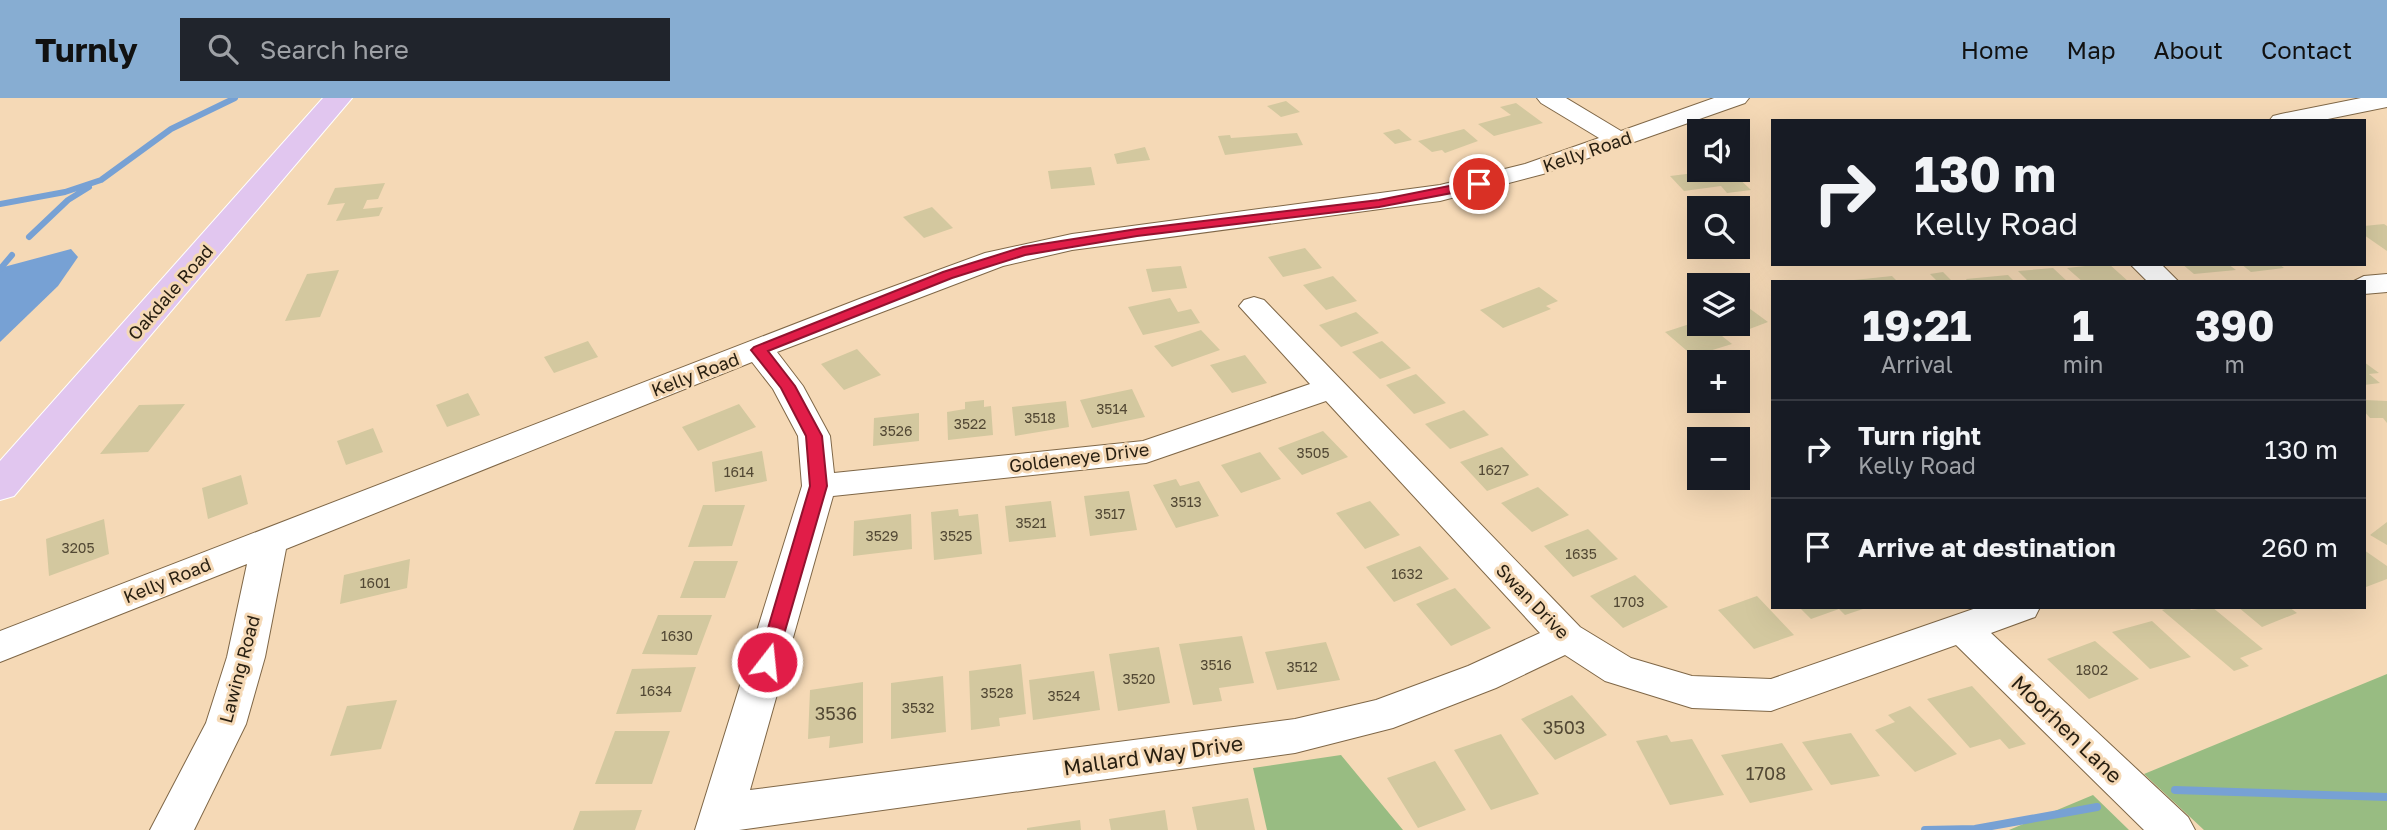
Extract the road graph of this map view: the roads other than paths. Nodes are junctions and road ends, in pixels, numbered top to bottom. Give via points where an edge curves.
1 (338, 98) edge
2 (1549, 98) edge
3 (1737, 98) edge
4 (2387, 100) edge
5 (2291, 119) edge
6 (1619, 140) junction
7 (2146, 266) edge
8 (2163, 280) edge
9 (2387, 283) edge
10 (2366, 285) edge
11 (1254, 306) dead end
12 (759, 350) junction
13 (1331, 388) junction
14 (0, 486) edge
15 (818, 486) junction
16 (270, 539) junction
17 (2016, 609) edge
18 (1962, 628) junction
19 (1567, 637) junction
20 (0, 647) edge
21 (720, 821) edge
22 (172, 830) edge
23 (2173, 830) edge

1 - 14 main road, Oakdale Road
2 - 6 street
3 - 6 street, Kelly Road
4 - 5 street
6 - 12 street, Kelly Road via 1534,169 1440,193 1023,251 947,275
7 - 8 street
9 - 10 street
11 - 13 street, Swan Drive
12 - 15 street via 787,386 814,436
12 - 16 street, Kelly Road
13 - 15 street, Goldeneye Drive via 1146,452
13 - 19 street, Swan Drive
15 - 21 street
16 - 20 street, Kelly Road
16 - 22 street, Lawing Road via 246,657 226,724
17 - 18 street, Swan Drive
18 - 19 street, Swan Drive via 1771,695 1692,692 1619,670
18 - 23 street, Moorhen Lane
19 - 21 street, Mallard Way Drive via 1482,677 1378,716 1294,736

